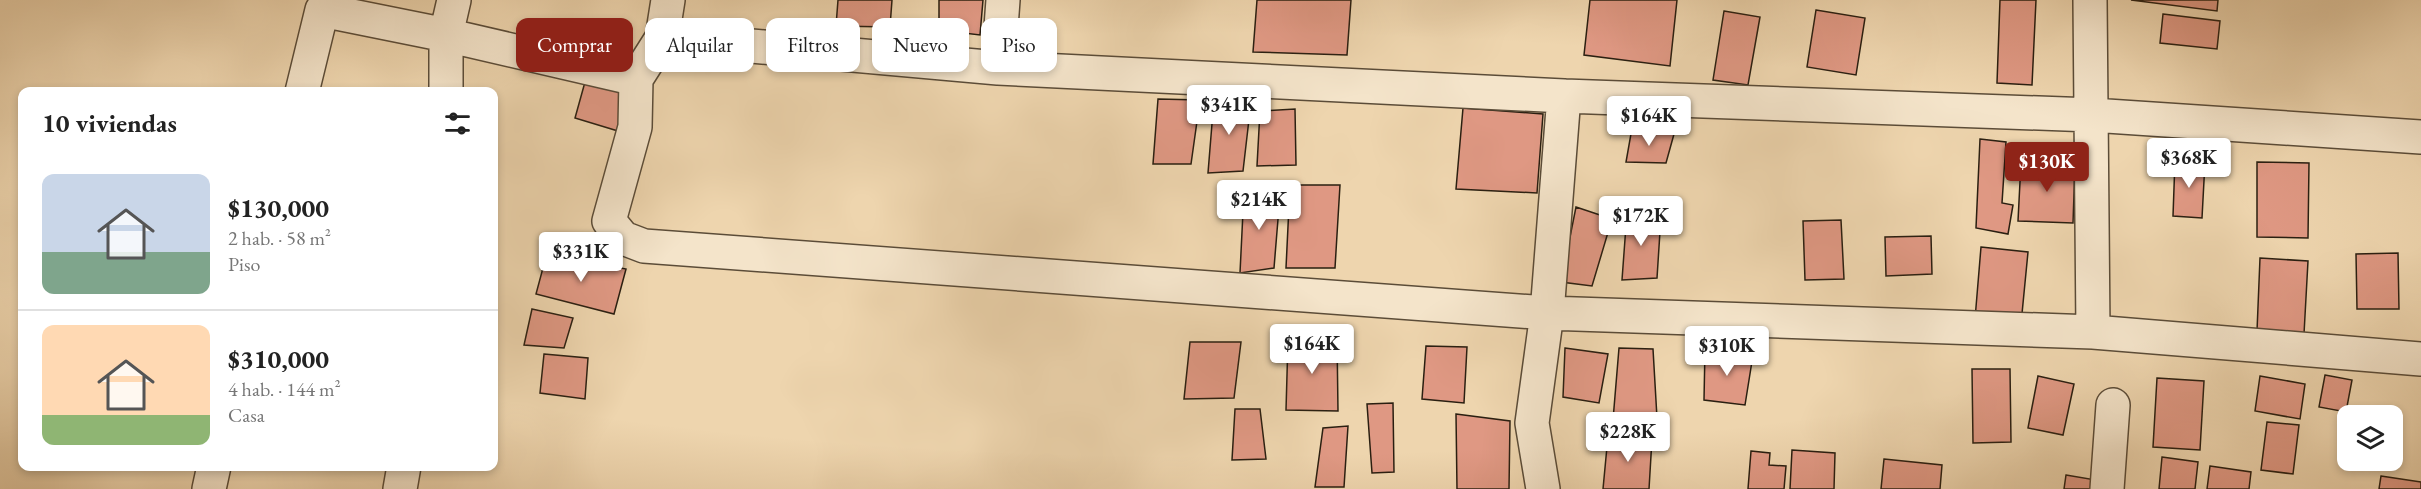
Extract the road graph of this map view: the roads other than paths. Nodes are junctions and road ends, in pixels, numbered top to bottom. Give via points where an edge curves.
1 (454, 0) edge
2 (668, 0) edge
3 (1003, 0) edge
4 (2090, 0) edge
5 (665, 18) edge
6 (1002, 18) edge
7 (446, 35) junction
8 (754, 46) edge
9 (645, 65) edge
10 (981, 66) edge
11 (1057, 71) edge
12 (636, 79) junction
13 (304, 87) edge
14 (446, 87) edge
15 (1564, 96) junction
16 (2092, 116) junction
17 (2421, 137) edge
18 (1547, 313) junction
19 (2093, 332) junction
20 (2421, 359) edge
21 (2113, 405) dead end
22 (213, 471) edge
23 (403, 471) edge
24 (209, 489) edge
25 (400, 489) edge
26 (1543, 489) edge
27 (2107, 489) edge

1 - 7 street
2 - 5 street
3 - 6 street
4 - 16 street
7 - 12 street
7 - 13 street via 322,10
7 - 14 street
8 - 10 street
9 - 12 street
11 - 15 street
12 - 18 street via 635,127 609,221 623,238 644,246
15 - 16 street
15 - 18 street
16 - 17 street
16 - 19 street
18 - 19 street
18 - 26 street via 1532,423
19 - 20 street
21 - 27 street
22 - 24 street
23 - 25 street

